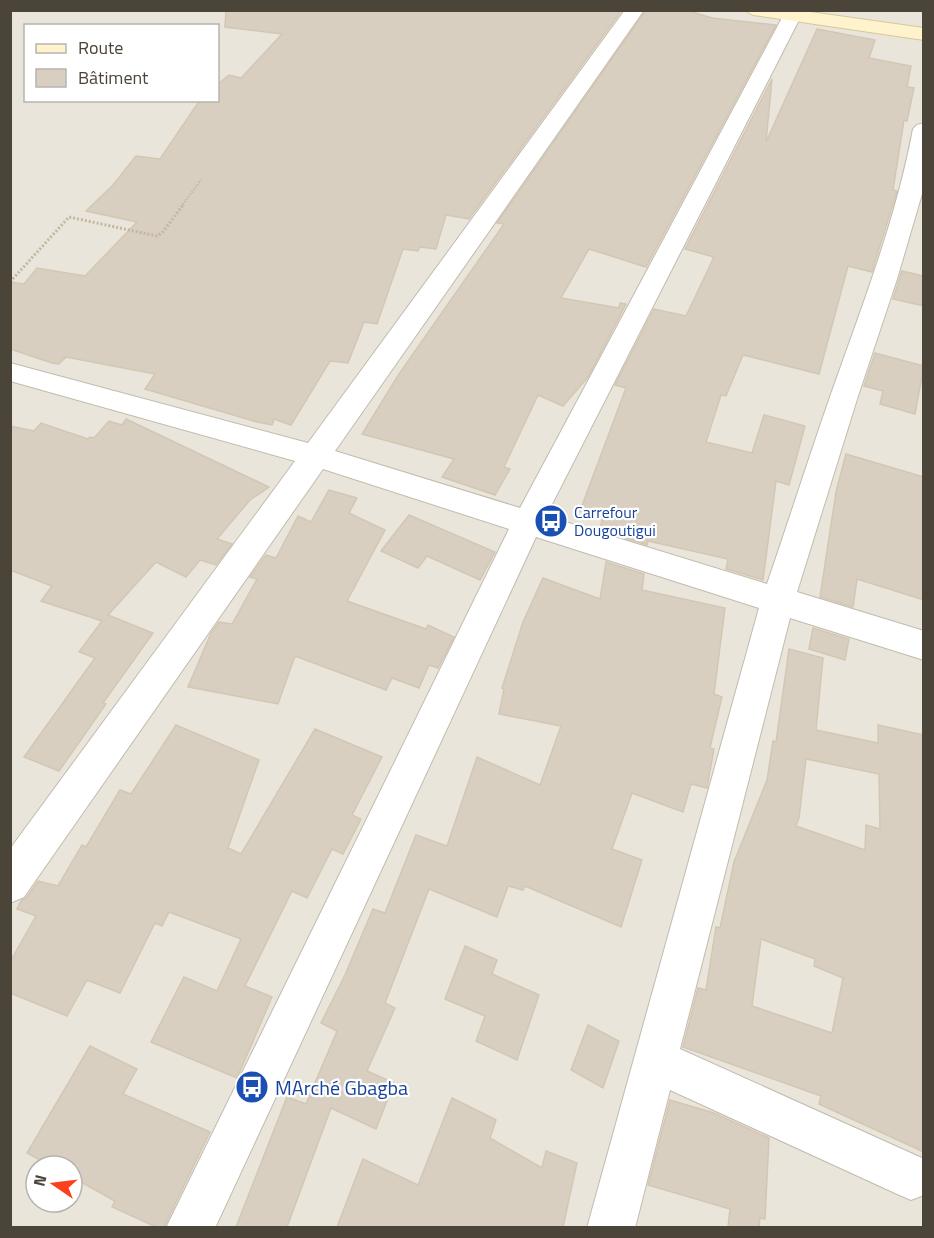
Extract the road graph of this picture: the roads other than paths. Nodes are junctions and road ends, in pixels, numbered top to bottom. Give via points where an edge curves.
1 (635, 10) edge
2 (753, 10) edge
3 (792, 16) junction
4 (924, 34) edge
5 (924, 129) edge
6 (10, 372) edge
7 (315, 456) junction
8 (528, 522) junction
9 (778, 600) junction
10 (924, 646) edge
11 (10, 883) edge
12 (657, 1061) junction
13 (911, 1177) dead end
14 (190, 1227) edge
15 (610, 1227) edge

1 - 7 street
2 - 3 street
3 - 4 street
3 - 8 street
5 - 9 street via 915,178 885,279
6 - 7 street
7 - 8 street
7 - 11 street
8 - 9 street
8 - 14 street
9 - 10 street
9 - 12 street
12 - 13 street
12 - 15 street

